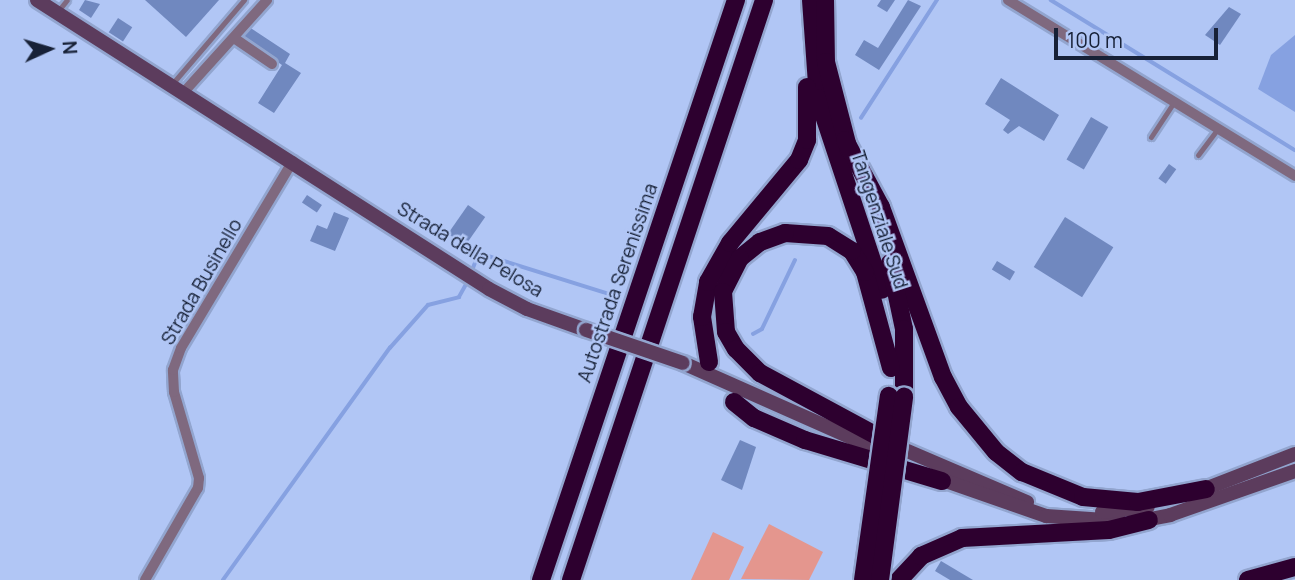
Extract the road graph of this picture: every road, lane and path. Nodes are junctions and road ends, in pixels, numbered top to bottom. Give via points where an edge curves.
1 (37, 0) edge
2 (67, 0) edge
3 (244, 0) edge
4 (267, 0) edge
5 (736, 0) edge
6 (764, 0) edge
7 (804, 0) edge
8 (811, 0) edge
9 (825, 0) edge
10 (1008, 0) edge
11 (57, 13) junction
12 (234, 38) junction
13 (272, 64) dead end
14 (178, 88) junction
15 (1174, 102) junction
16 (1217, 130) junction
17 (1152, 137) dead end
18 (845, 140) junction
19 (1198, 155) dead end
20 (293, 161) junction
21 (1295, 176) edge
22 (665, 298) junction
23 (709, 362) dead end
24 (891, 368) junction
25 (896, 396) junction
26 (734, 402) dead end
27 (836, 428) junction
28 (892, 444) junction
29 (1295, 454) edge
30 (1295, 471) edge
31 (942, 481) junction
32 (1206, 489) junction
33 (1149, 520) junction
34 (1295, 567) edge
35 (145, 580) edge
36 (538, 580) edge
37 (571, 580) edge
38 (580, 580) edge
39 (863, 580) edge
40 (880, 580) edge
41 (899, 580) edge
42 (1248, 580) edge

1 - 11 street, Strada della Pelosa
2 - 11 lane
3 - 14 lane
4 - 12 street
5 - 36 highway, Autostrada Serenissima
6 - 22 highway
7 - 23 highway via 807,140 787,180 730,243 708,282 702,317
8 - 24 highway, Tangenziale Sud via 818,99 875,264 887,313
9 - 18 highway, Tangenziale Sud via 826,62
10 - 15 street
11 - 14 street, Strada della Pelosa
12 - 13 street
12 - 14 street
14 - 20 street, Strada della Pelosa
15 - 16 street
15 - 17 lane
16 - 19 lane
16 - 21 street
18 - 25 highway, Tangenziale Sud via 894,276 904,329
18 - 32 highway via 881,207 958,407 996,452 1022,472 1083,497 1138,502
20 - 27 street, Strada della Pelosa, bridge via 527,309 683,363
20 - 35 street, Strada Businello via 177,359 174,392 198,488
22 - 37 highway
22 - 38 highway
24 - 25 highway, Tangenziale Sud
24 - 28 highway via 865,272 840,243 828,236 785,233 760,242 740,258 723,301 726,332 736,349 760,373
25 - 39 highway, Tangenziale Sud, bridge
25 - 40 highway, Tangenziale Sud, bridge
26 - 31 highway via 754,418 793,435
27 - 28 street, Strada della Pelosa
27 - 31 street, Strada della Pelosa
28 - 32 street via 1024,501 1072,512 1123,511
29 - 32 street
30 - 33 street, Strada della Pelosa
31 - 33 street, Strada della Pelosa via 1046,516
33 - 41 highway via 1109,530 988,536 939,545
34 - 42 highway

